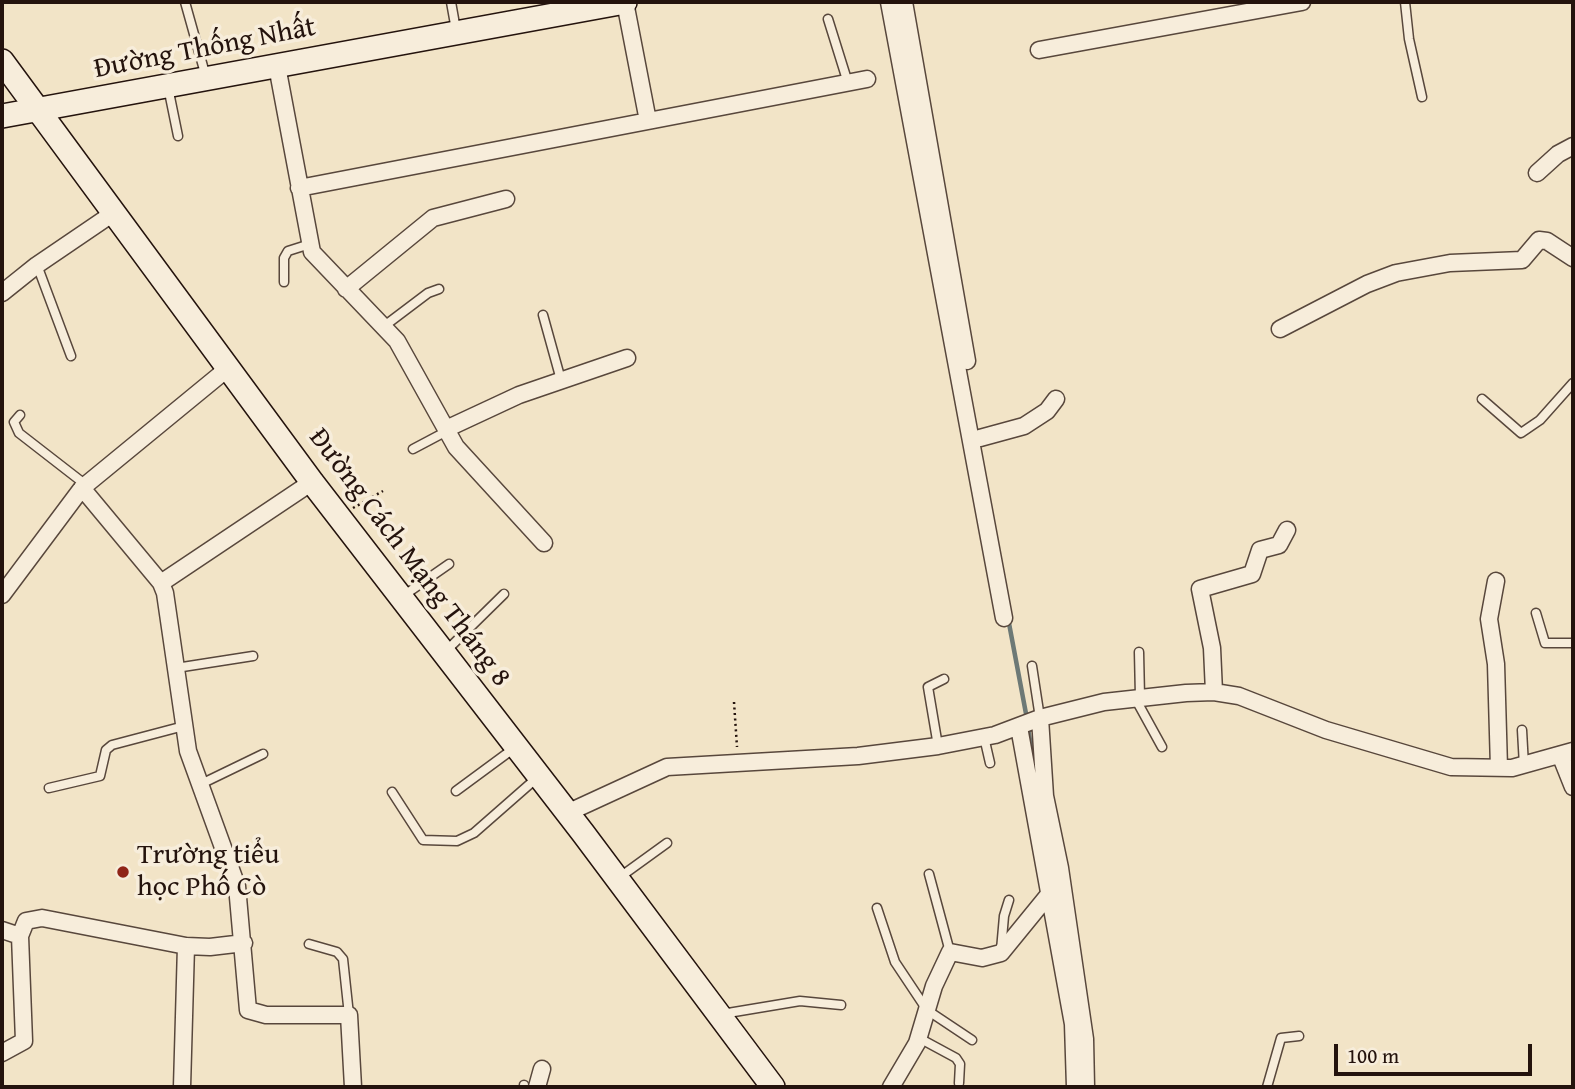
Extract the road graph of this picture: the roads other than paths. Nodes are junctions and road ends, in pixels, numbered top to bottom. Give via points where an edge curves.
1 (185, 2) edge
2 (451, 2) edge
3 (625, 2) edge
4 (889, 2) edge
5 (904, 2) edge
6 (1301, 2) edge
7 (1405, 2) edge
8 (828, 19) dead end
9 (457, 33) junction
10 (1038, 50) dead end
11 (2, 61) edge
12 (277, 65) junction
13 (206, 79) junction
14 (867, 79) dead end
15 (848, 83) junction
16 (168, 87) junction
17 (1422, 97) dead end
18 (38, 110) junction
19 (2, 116) edge
20 (648, 121) junction
21 (178, 136) dead end
22 (1573, 146) edge
23 (1537, 173) dead end
24 (299, 188) junction
25 (506, 199) dead end
26 (112, 214) junction
27 (310, 244) junction
28 (1573, 257) edge
29 (37, 265) junction
30 (284, 282) dead end
31 (346, 289) junction
32 (439, 289) dead end
33 (2, 293) edge
34 (543, 315) dead end
35 (383, 327) junction
36 (1280, 329) dead end
37 (71, 356) dead end
38 (627, 358) dead end
39 (227, 369) junction
40 (561, 380) junction
41 (1573, 383) edge
42 (1056, 399) dead end
43 (1482, 399) dead end
44 (20, 415) dead end
45 (447, 430) junction
46 (980, 438) junction
47 (413, 449) dead end
48 (312, 482) junction
49 (84, 487) junction
50 (1287, 530) dead end
51 (544, 543) dead end
52 (449, 564) dead end
53 (1496, 581) dead end
54 (161, 583) junction
55 (504, 594) dead end
56 (2, 595) edge
57 (400, 598) junction
58 (1536, 613) dead end
59 (1573, 643) edge
60 (1139, 652) dead end
61 (443, 654) junction
62 (253, 656) dead end
63 (1032, 666) dead end
64 (176, 668) junction
65 (944, 679) dead end
66 (1214, 692) junction
67 (1138, 697) junction
68 (1029, 723) junction
69 (184, 726) junction
70 (1522, 730) dead end
71 (984, 737) junction
72 (937, 746) junction
73 (516, 747) junction
74 (1162, 747) dead end
75 (262, 754) dead end
76 (1567, 754) edge
77 (990, 762) dead end
78 (1524, 766) junction
79 (1499, 768) junction
80 (539, 776) junction
81 (201, 784) junction
82 (1573, 787) edge
83 (49, 788) dead end
84 (456, 791) dead end
85 (392, 792) dead end
86 (568, 813) junction
87 (667, 843) dead end
88 (929, 874) dead end
89 (618, 879) junction
90 (1050, 893) junction
91 (1009, 901) dead end
92 (877, 908) dead end
93 (2, 930) edge
94 (20, 936) junction
95 (244, 943) junction
96 (309, 944) dead end
97 (186, 946) junction
98 (950, 952) junction
99 (1001, 953) junction
100 (841, 1005) dead end
101 (927, 1010) junction
102 (349, 1015) junction
103 (719, 1015) junction
104 (1299, 1036) dead end
105 (919, 1038) junction
106 (972, 1040) dead end
107 (2, 1053) edge
108 (542, 1069) dead end
109 (959, 1083) dead end
110 (182, 1087) edge
111 (353, 1087) edge
112 (528, 1087) edge
113 (773, 1087) edge
114 (891, 1087) edge
115 (1074, 1087) edge
116 (1086, 1087) edge
117 (1267, 1087) edge

1 - 13 lane
2 - 9 lane
3 - 9 street, Đường Thống Nhất
3 - 20 street
4 - 46 street via 1009,617
5 - 46 street
6 - 10 street
7 - 17 lane
8 - 15 lane
9 - 12 street, Đường Thống Nhất
11 - 18 street, Đường Cách Mạng Tháng 8
12 - 13 street, Đường Thống Nhất
12 - 24 street
13 - 16 street, Đường Thống Nhất
14 - 15 street
15 - 20 street
16 - 18 street, Đường Thống Nhất
16 - 21 lane
18 - 19 street, Đường Thống Nhất
18 - 26 street, Đường Cách Mạng Tháng 8
20 - 24 street
22 - 23 street
24 - 27 street
25 - 31 street via 433,218
26 - 29 street
26 - 39 street, Đường Cách Mạng Tháng 8
27 - 30 lane via 288,251
27 - 31 street via 320,263
28 - 36 street via 1539,240 1522,260 1450,263 1396,273
29 - 33 street
29 - 37 lane
31 - 35 street
32 - 35 lane
34 - 40 lane
35 - 45 street via 405,354
38 - 40 street
39 - 48 street, Đường Cách Mạng Tháng 8
39 - 49 street
40 - 45 street
41 - 43 lane via 1540,420 1521,433
42 - 46 street via 1024,426
44 - 49 lane via 14,422 19,433
45 - 47 lane
45 - 51 street via 463,457
48 - 54 street
48 - 57 street, Đường Cách Mạng Tháng 8
49 - 54 street
49 - 56 street
50 - 66 street via 1279,545 1260,550 1252,574 1200,589 1212,648
52 - 57 lane
53 - 79 street via 1489,618 1496,664
54 - 64 street
55 - 61 lane
57 - 61 street, Đường Cách Mạng Tháng 8
58 - 59 lane via 1545,643
60 - 67 lane
61 - 73 street, Đường Cách Mạng Tháng 8
62 - 64 lane
63 - 68 lane
64 - 69 street
65 - 72 lane via 929,687
66 - 67 street
66 - 79 street via 1239,696 1326,730 1441,766
67 - 68 street
67 - 74 lane
68 - 71 street
68 - 90 street
68 - 116 street via 1060,869 1085,1039
69 - 81 street
69 - 83 lane via 112,746 106,750 100,776
70 - 78 lane
71 - 72 street
71 - 77 lane
72 - 86 street via 858,756 667,767
73 - 80 street, Đường Cách Mạng Tháng 8
73 - 84 lane
75 - 81 lane
76 - 78 street
76 - 82 street
78 - 79 street
80 - 85 lane via 474,833 457,841 422,840
80 - 86 street, Đường Cách Mạng Tháng 8
81 - 95 street via 233,868
86 - 89 street, Đường Cách Mạng Tháng 8
87 - 89 lane
88 - 98 lane
89 - 103 street, Đường Cách Mạng Tháng 8
90 - 99 street
90 - 115 street via 1073,1024
91 - 99 lane
92 - 101 lane via 895,961
93 - 94 street
94 - 97 street via 26,921 42,918
94 - 107 street via 25,1036 20,1046
95 - 97 street
95 - 102 street via 248,1010
96 - 102 lane via 337,952 343,959
97 - 110 street
98 - 99 street via 982,958
98 - 101 street
100 - 103 lane via 800,1001
101 - 105 street
101 - 106 lane
102 - 111 street
103 - 113 street, Đường Cách Mạng Tháng 8
104 - 117 lane via 1281,1038
105 - 109 lane via 956,1058
105 - 114 street
108 - 112 street

